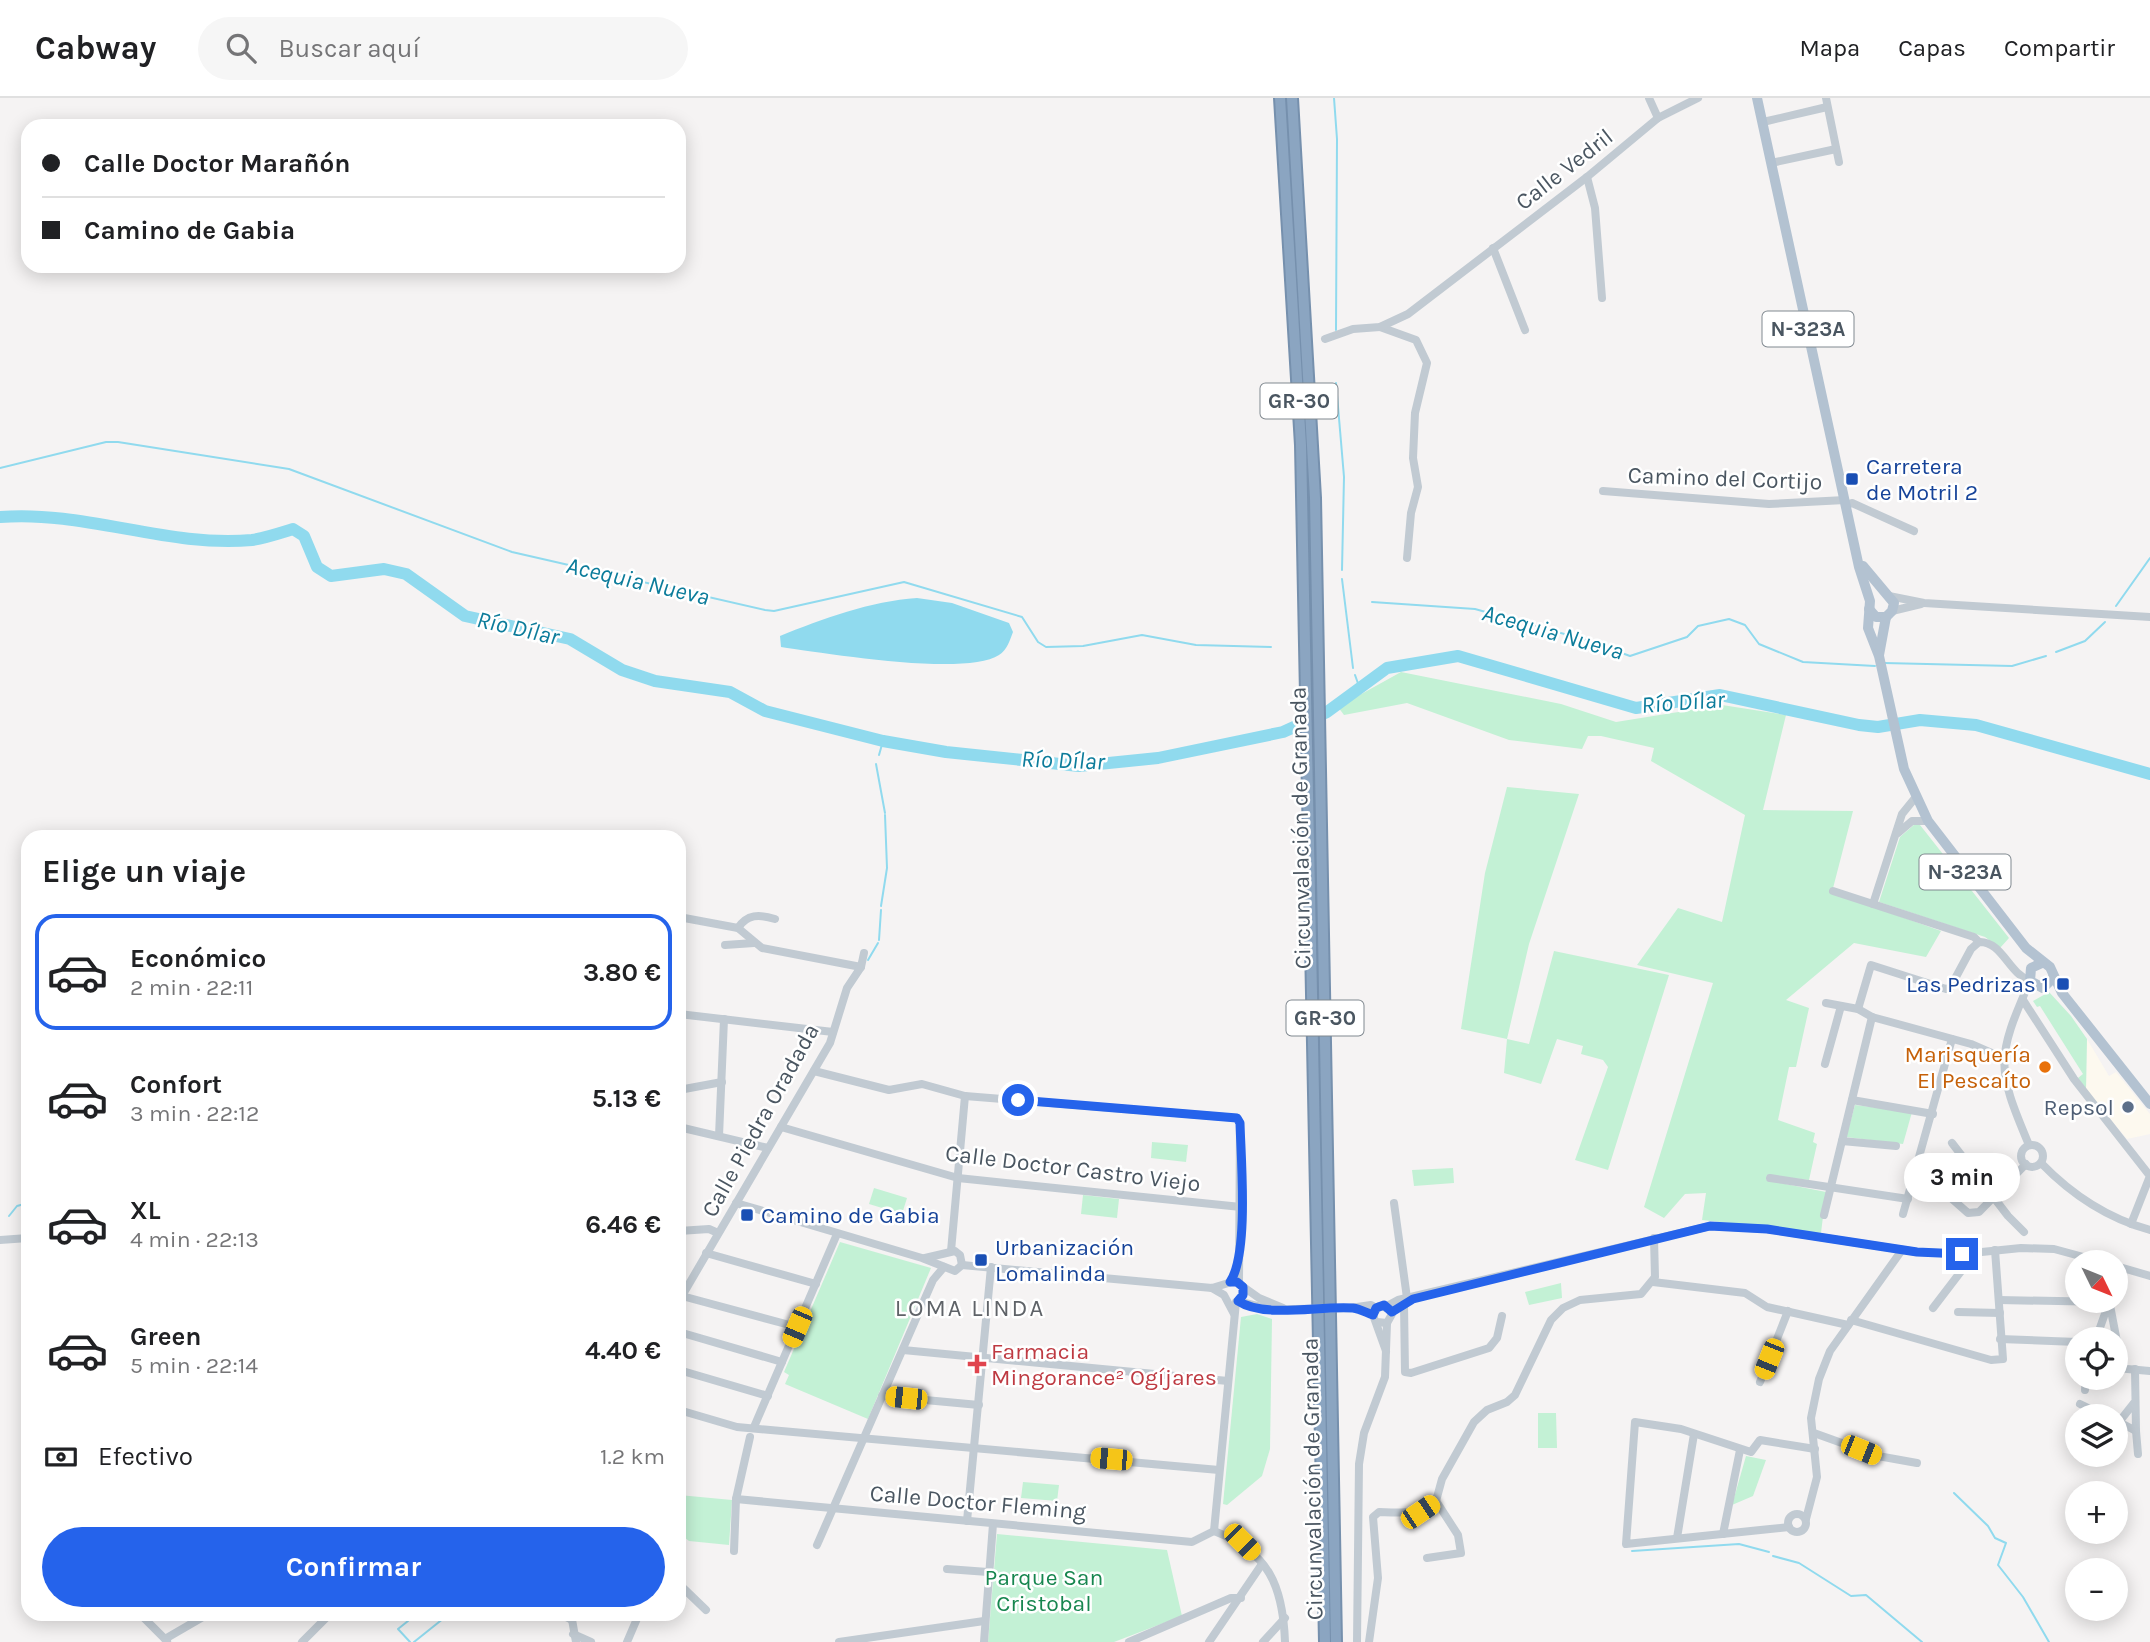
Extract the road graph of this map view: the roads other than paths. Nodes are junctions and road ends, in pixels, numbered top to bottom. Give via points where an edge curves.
1 (1280, 98) edge
2 (1292, 98) edge
3 (1649, 98) edge
4 (1698, 98) edge
5 (1758, 98) edge
6 (1827, 103) edge
7 (1658, 118) junction
8 (1763, 122) junction
9 (1836, 149) junction
10 (1839, 162) dead end
11 (1771, 163) junction
12 (1587, 177) junction
13 (1493, 248) junction
14 (1602, 298) dead end
15 (1380, 327) junction
16 (1525, 330) dead end
17 (1325, 339) dead end
18 (1603, 491) dead end
19 (1846, 502) junction
20 (1914, 531) dead end
21 (1407, 558) dead end
22 (1859, 560) junction
23 (1887, 595) junction
24 (1924, 603) junction
25 (1870, 605) junction
26 (1889, 614) junction
27 (2150, 617) edge
28 (1879, 657) junction
29 (1915, 798) junction
30 (1928, 821) junction
31 (1897, 835) junction
32 (1833, 891) dead end
33 (1873, 904) junction
34 (686, 918) edge
35 (775, 919) dead end
36 (738, 928) junction
37 (1979, 942) junction
38 (754, 943) junction
39 (725, 945) dead end
40 (864, 953) dead end
41 (861, 967) junction
42 (2030, 973) junction
43 (2047, 984) junction
44 (2023, 1000) junction
45 (1826, 1003) dead end
46 (1842, 1006) junction
47 (1858, 1009) junction
48 (686, 1015) edge
49 (1872, 1017) junction
50 (724, 1019) junction
51 (833, 1032) junction
52 (1952, 1039) junction
53 (2003, 1058) junction
54 (1825, 1064) dead end
55 (814, 1071) junction
56 (722, 1082) junction
57 (686, 1089) edge
58 (965, 1097) junction
59 (1852, 1100) junction
60 (2150, 1104) edge
61 (1933, 1114) junction
62 (781, 1127) junction
63 (686, 1129) edge
64 (719, 1136) junction
65 (1842, 1141) junction
66 (1952, 1143) dead end
67 (2029, 1145) junction
68 (1896, 1146) dead end
69 (768, 1148) junction
70 (2041, 1163) junction
71 (2026, 1164) junction
72 (958, 1178) junction
73 (1770, 1178) dead end
74 (1831, 1188) junction
75 (742, 1192) junction
76 (1951, 1198) dead end
77 (1908, 1199) junction
78 (1995, 1199) junction
79 (1394, 1203) dead end
80 (735, 1204) junction
81 (1241, 1207) junction
82 (748, 1208) junction
83 (1903, 1214) dead end
84 (1824, 1215) dead end
85 (2131, 1224) junction
86 (2150, 1230) edge
87 (686, 1231) edge
88 (719, 1233) junction
89 (2024, 1233) dead end
90 (837, 1234) junction
91 (21, 1238) edge
92 (1654, 1238) junction
93 (0, 1240) edge
94 (1902, 1250) junction
95 (1995, 1250) junction
96 (2065, 1252) edge
97 (706, 1253) junction
98 (948, 1253) junction
99 (1975, 1253) junction
100 (922, 1258) junction
101 (962, 1265) junction
102 (943, 1266) junction
103 (991, 1267) junction
104 (2128, 1270) edge
105 (2150, 1276) edge
106 (1653, 1282) junction
107 (816, 1284) junction
108 (1235, 1285) junction
109 (1212, 1288) junction
110 (686, 1289) edge
111 (686, 1299) edge
112 (1232, 1299) junction
113 (1408, 1300) junction
114 (1999, 1300) junction
115 (2065, 1301) edge
116 (1255, 1306) junction
117 (1283, 1308) junction
118 (1933, 1308) dead end
119 (1788, 1311) junction
120 (1958, 1312) dead end
121 (2000, 1313) junction
122 (1376, 1315) junction
123 (1390, 1315) junction
124 (1234, 1316) junction
125 (1502, 1316) dead end
126 (1849, 1322) junction
127 (1403, 1323) junction
128 (797, 1327) junction
129 (686, 1334) edge
130 (2000, 1339) junction
131 (2065, 1342) edge
132 (903, 1350) junction
133 (1387, 1353) junction
134 (982, 1359) junction
135 (782, 1362) junction
136 (2128, 1369) edge
137 (2134, 1369) junction
138 (2150, 1371) edge
139 (686, 1372) edge
140 (1228, 1381) junction
141 (1759, 1382) dead end
142 (768, 1396) junction
143 (882, 1396) junction
144 (2134, 1403) junction
145 (979, 1405) junction
146 (2128, 1410) edge
147 (686, 1412) edge
148 (754, 1427) junction
149 (2128, 1427) edge
150 (2136, 1431) junction
151 (1814, 1433) junction
152 (1694, 1434) junction
153 (750, 1437) dead end
154 (865, 1437) junction
155 (975, 1446) junction
156 (1815, 1449) junction
157 (1740, 1450) junction
158 (2138, 1454) dead end
159 (1917, 1463) dead end
160 (1219, 1470) junction
161 (736, 1499) junction
162 (1436, 1501) junction
163 (834, 1508) junction
164 (1806, 1520) junction
165 (967, 1521) junction
166 (993, 1524) junction
167 (1789, 1527) junction
168 (1214, 1531) junction
169 (1723, 1534) junction
170 (1677, 1538) junction
171 (817, 1545) dead end
172 (734, 1551) dead end
173 (1427, 1558) dead end
174 (1262, 1564) junction
175 (947, 1569) dead end
176 (988, 1572) junction
177 (686, 1591) edge
178 (1241, 1598) junction
179 (706, 1610) dead end
180 (1284, 1618) junction
181 (147, 1621) edge
182 (197, 1621) edge
183 (323, 1621) edge
184 (572, 1621) edge
185 (636, 1621) edge
186 (984, 1621) junction
187 (574, 1639) edge
188 (167, 1640) edge
189 (302, 1642) edge
190 (591, 1642) edge
191 (626, 1642) edge
192 (839, 1642) edge
193 (984, 1642) edge
194 (1129, 1642) edge
195 (1209, 1642) edge
196 (1263, 1642) edge
197 (1285, 1642) edge
198 (1325, 1642) edge
199 (1336, 1642) edge
200 (1357, 1642) edge
201 (1369, 1642) edge

1 - 198 highway, Circunvalación de Granada / GR-30 via 1298,380
2 - 199 highway, Circunvalación de Granada / GR-30 via 1310,379
3 - 7 street
4 - 7 street, Calle Vedril
5 - 8 main road, N-323A
6 - 8 street
6 - 9 street
7 - 12 street, Calle Vedril
8 - 11 main road, N-323A
9 - 10 street
9 - 11 street
11 - 19 main road, N-323A
12 - 13 street, Calle Vedril
12 - 14 street via 1595,208
13 - 15 street, Calle Vedril via 1408,314
13 - 16 street
15 - 17 street, Calle Vedril via 1353,328
15 - 21 street via 1416,340 1427,363 1415,413 1413,458 1418,487
18 - 19 street, Camino del Cortijo via 1769,504
19 - 20 street, Camino del Cortijo
19 - 22 main road, N-323A
22 - 23 main road, N-323A
22 - 25 main road, N-323A
23 - 24 street
23 - 25 main road via 1876,594
23 - 26 main road, N-323A via 1894,603
24 - 26 street
24 - 27 street
25 - 26 main road via 1877,617
25 - 28 main road, N-323A via 1868,628
26 - 28 main road, N-323A
28 - 29 main road, N-323A
29 - 30 main road, N-323A
29 - 31 street via 1902,814
30 - 31 street via 1912,821
30 - 42 main road, N-323A via 2026,948
31 - 33 street
32 - 33 street
33 - 37 street
34 - 36 street
35 - 36 street via 753,915
36 - 38 street
37 - 42 street via 1991,944
37 - 47 street via 1971,948 1953,990 1871,965
38 - 39 street
38 - 41 street
40 - 41 street, Calle Piedra Oradada
41 - 51 street, Calle Piedra Oradada via 847,988
42 - 43 main road, N-323A
42 - 43 main road, N-323A via 2050,967
42 - 44 street
43 - 44 street
43 - 60 main road, N-323A via 2062,993
44 - 53 street via 2009,1027
44 - 85 street via 2074,1079 2150,1176
45 - 46 street
46 - 47 street
46 - 54 street
47 - 49 street
48 - 50 street
49 - 52 street
49 - 59 street
50 - 51 street
50 - 56 street
51 - 55 street, Calle Piedra Oradada
52 - 53 street
52 - 61 street
53 - 67 street via 2008,1095
55 - 58 street via 889,1090 922,1084
55 - 62 street, Calle Piedra Oradada
56 - 57 street
56 - 64 street
58 - 72 street
58 - 81 street via 1237,1118
59 - 61 street
59 - 65 street
61 - 77 street
62 - 69 street, Calle Piedra Oradada
62 - 72 street, Calle Doctor Castro Viejo
63 - 64 street
64 - 69 street
65 - 68 street
65 - 74 street
66 - 78 street
67 - 70 street via 2042,1149
67 - 71 street via 2021,1156
69 - 75 street, Calle Piedra Oradada
70 - 71 street
70 - 85 street via 2077,1195
71 - 78 street
72 - 81 street, Calle Doctor Castro Viejo
72 - 98 street
73 - 74 street
74 - 77 street
74 - 84 street
75 - 80 street, Calle Piedra Oradada
75 - 82 street
76 - 78 street via 1973,1213
77 - 83 street
78 - 89 street
79 - 113 street
80 - 82 street
80 - 88 street, Calle Piedra Oradada
81 - 108 street
82 - 90 street
85 - 86 street
87 - 88 street
88 - 97 street, Calle Piedra Oradada
90 - 100 street
90 - 107 street
91 - 93 street
92 - 94 street via 1726,1225
92 - 106 street
92 - 113 street
94 - 99 street
94 - 126 street
95 - 96 street
95 - 99 street
95 - 114 street
97 - 107 street
97 - 110 street, Calle Piedra Oradada
98 - 100 street
98 - 101 street via 960,1255
98 - 102 street
99 - 118 street
100 - 102 street
101 - 102 street via 955,1271
101 - 103 street
102 - 132 street
103 - 109 street
103 - 134 street
104 - 105 street
106 - 119 street via 1745,1293 1754,1301
106 - 162 street via 1641,1294 1580,1300 1551,1320 1515,1395 1474,1422 1442,1479
107 - 128 street
108 - 109 street
108 - 112 street
108 - 112 street
108 - 117 street
109 - 112 street
111 - 128 street
112 - 116 street
112 - 124 street
113 - 123 street
113 - 127 street
114 - 115 street
114 - 121 street
116 - 117 street
116 - 124 street
117 - 122 street, bridge via 1352,1308
119 - 126 street
119 - 141 street
120 - 121 street
121 - 130 street
122 - 123 street
122 - 123 street
122 - 133 street
123 - 127 street
123 - 133 street
124 - 140 street
125 - 127 street via 1497,1338 1489,1348 1411,1373 1405,1372
126 - 130 street via 1991,1360 2003,1359
126 - 151 street via 1830,1351 1819,1380 1811,1418
128 - 135 street
129 - 135 street
130 - 131 street
132 - 134 street
132 - 143 street
133 - 200 street via 1385,1377 1360,1456
134 - 140 street
134 - 145 street
135 - 142 street
136 - 137 street
137 - 138 street
137 - 144 street
139 - 142 street
140 - 160 street
142 - 148 street
143 - 145 street
143 - 154 street
144 - 146 street
144 - 150 street
145 - 155 street
147 - 148 street via 737,1427
148 - 154 street
149 - 150 street
150 - 158 street
151 - 156 street
151 - 159 street via 1878,1456
152 - 157 street
152 - 170 street
152 - 170 street via 1635,1422 1626,1544
153 - 161 street
154 - 155 street
154 - 163 street
155 - 160 street
155 - 165 street
156 - 157 street via 1760,1440 1751,1452
156 - 164 street via 1817,1477
157 - 169 street
160 - 168 street
161 - 163 street, Calle Doctor Fleming
161 - 172 street
162 - 173 street via 1458,1535 1461,1553
162 - 201 street via 1420,1512 1379,1511 1373,1517 1378,1578
163 - 165 street, Calle Doctor Fleming
163 - 171 street
164 - 167 street via 1801,1532
164 - 167 street via 1801,1514 1792,1515
165 - 166 street, Calle Doctor Fleming
166 - 168 street, Calle Doctor Fleming via 1192,1542
166 - 176 street
167 - 169 street
168 - 174 street via 1242,1542
169 - 170 street
174 - 178 street
174 - 180 street via 1277,1586
175 - 176 street
176 - 186 street
177 - 179 street
178 - 194 street via 1231,1598
178 - 195 street
180 - 196 street
180 - 197 street
181 - 188 street
182 - 188 street
183 - 189 street
184 - 187 street
185 - 191 street
186 - 192 street
186 - 193 street
187 - 190 street via 582,1635

